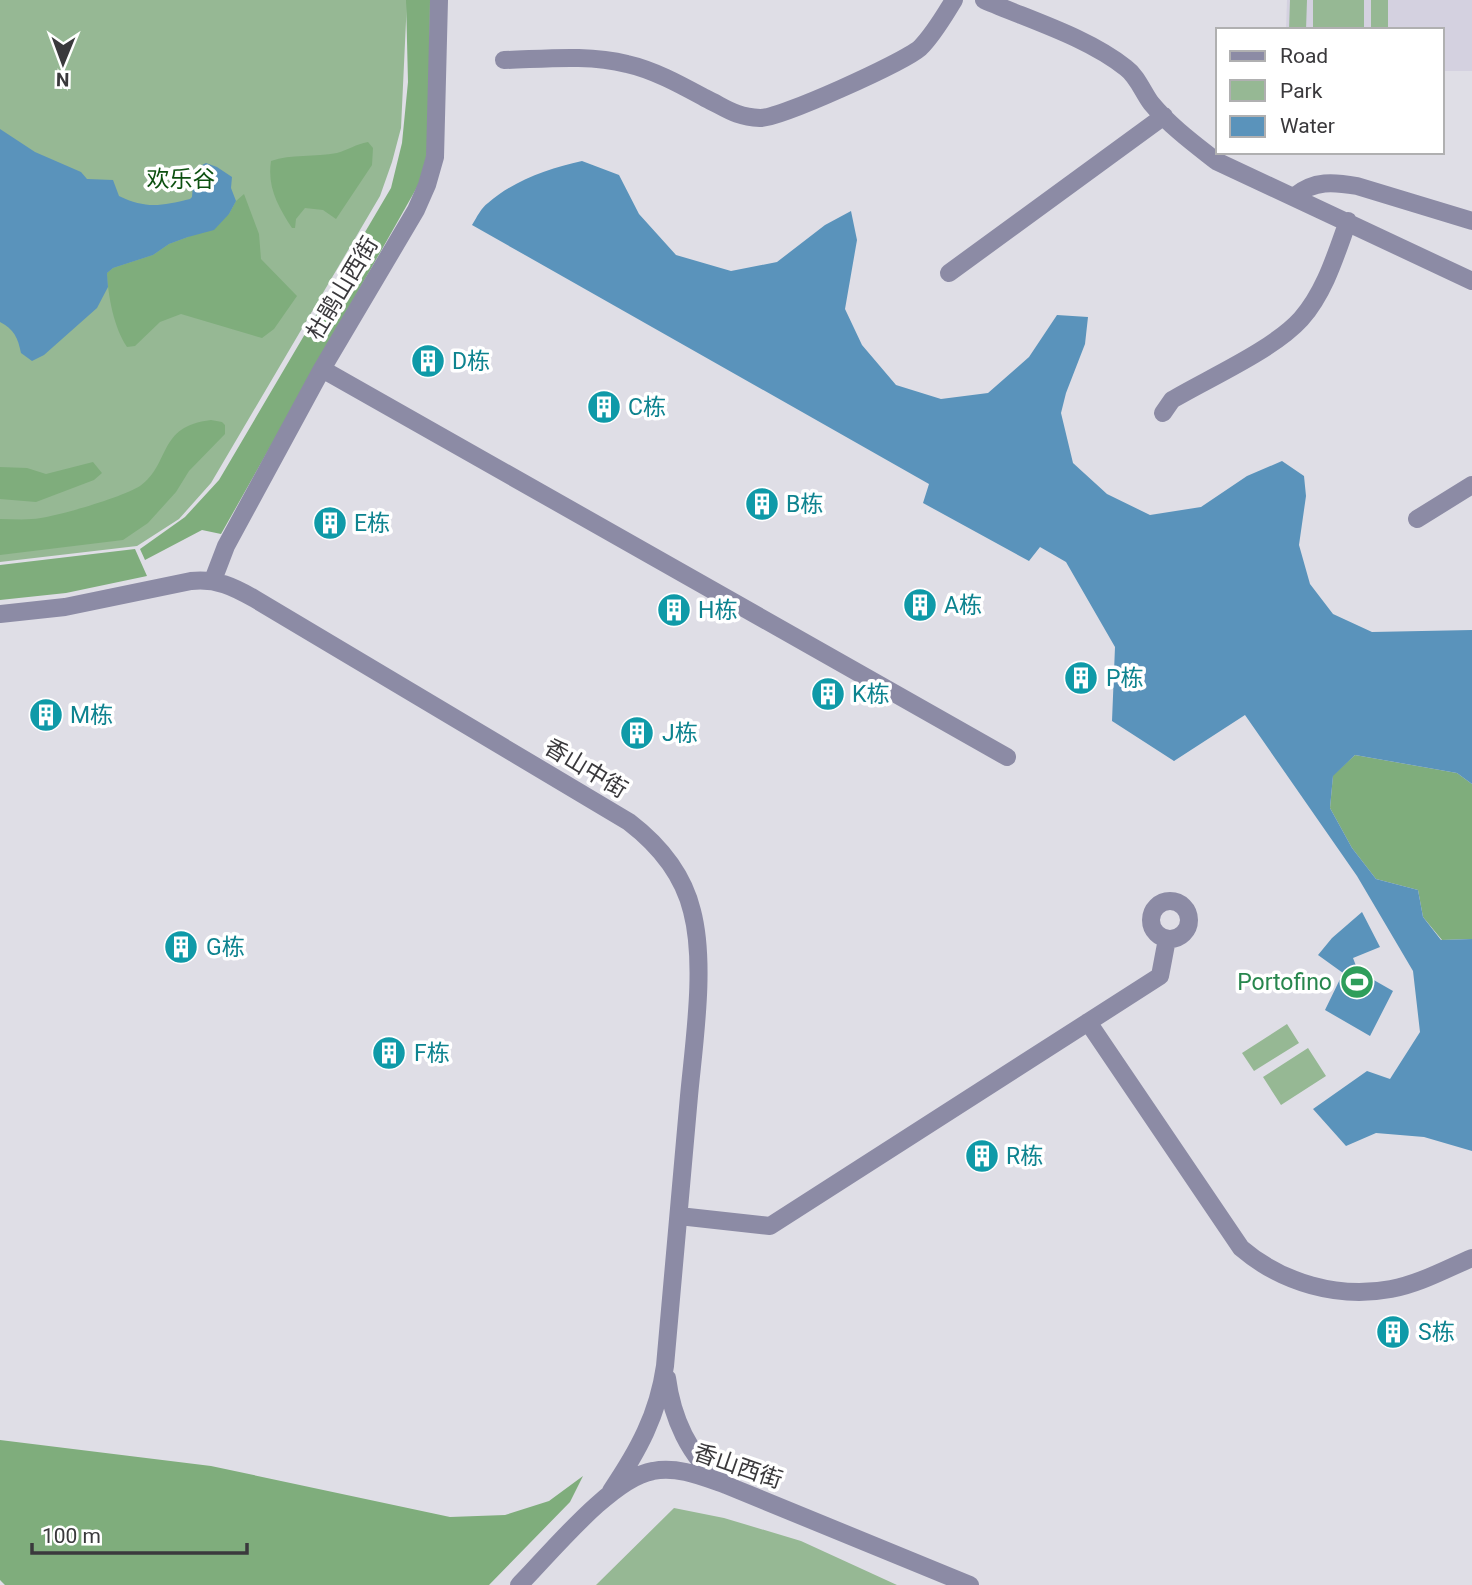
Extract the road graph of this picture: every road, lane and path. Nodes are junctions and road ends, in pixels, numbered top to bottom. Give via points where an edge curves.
1 (439, 0) edge
2 (954, 0) edge
3 (984, 0) edge
4 (504, 60) dead end
5 (1164, 116) junction
6 (1295, 196) junction
7 (1348, 221) junction
8 (1472, 221) edge
9 (949, 273) dead end
10 (1472, 281) edge
11 (322, 369) junction
12 (1163, 413) dead end
13 (1472, 485) edge
14 (1417, 519) dead end
15 (213, 580) junction
16 (0, 614) edge
17 (1007, 757) dead end
18 (1167, 939) dead end
19 (1088, 1022) junction
20 (679, 1216) junction
21 (1472, 1258) edge
22 (665, 1366) junction
23 (726, 1485) junction
24 (611, 1492) junction
25 (519, 1585) edge
26 (970, 1585) edge

1 - 11 street, 杜鹃山西街 via 435,157 427,185
2 - 4 street via 919,49 851,84 763,118 727,112 676,83 627,64 578,58
3 - 5 street via 1100,50 1129,70
5 - 6 street via 1216,161
5 - 9 street
6 - 7 street
6 - 8 street via 1319,183 1348,184
7 - 10 street
7 - 12 street via 1326,277 1303,317 1282,337 1172,400
11 - 15 street, 杜鹃山西街 via 226,546
11 - 17 street
13 - 14 street
15 - 16 street, 香山中街
15 - 20 street, 香山中街 via 255,598 629,822 664,855 688,897 697,944 697,1014
18 - 19 street via 1160,976
19 - 20 street via 770,1226
19 - 21 street via 1241,1248 1260,1265 1322,1289 1358,1292 1393,1289
20 - 22 street, 香山中街
22 - 23 street, 香山中街 via 669,1395 685,1438
22 - 24 street, 香山中街 via 651,1423
23 - 24 street, 香山西街 via 662,1470 634,1477
23 - 26 street, 香山西街
24 - 25 street, 香山西街

